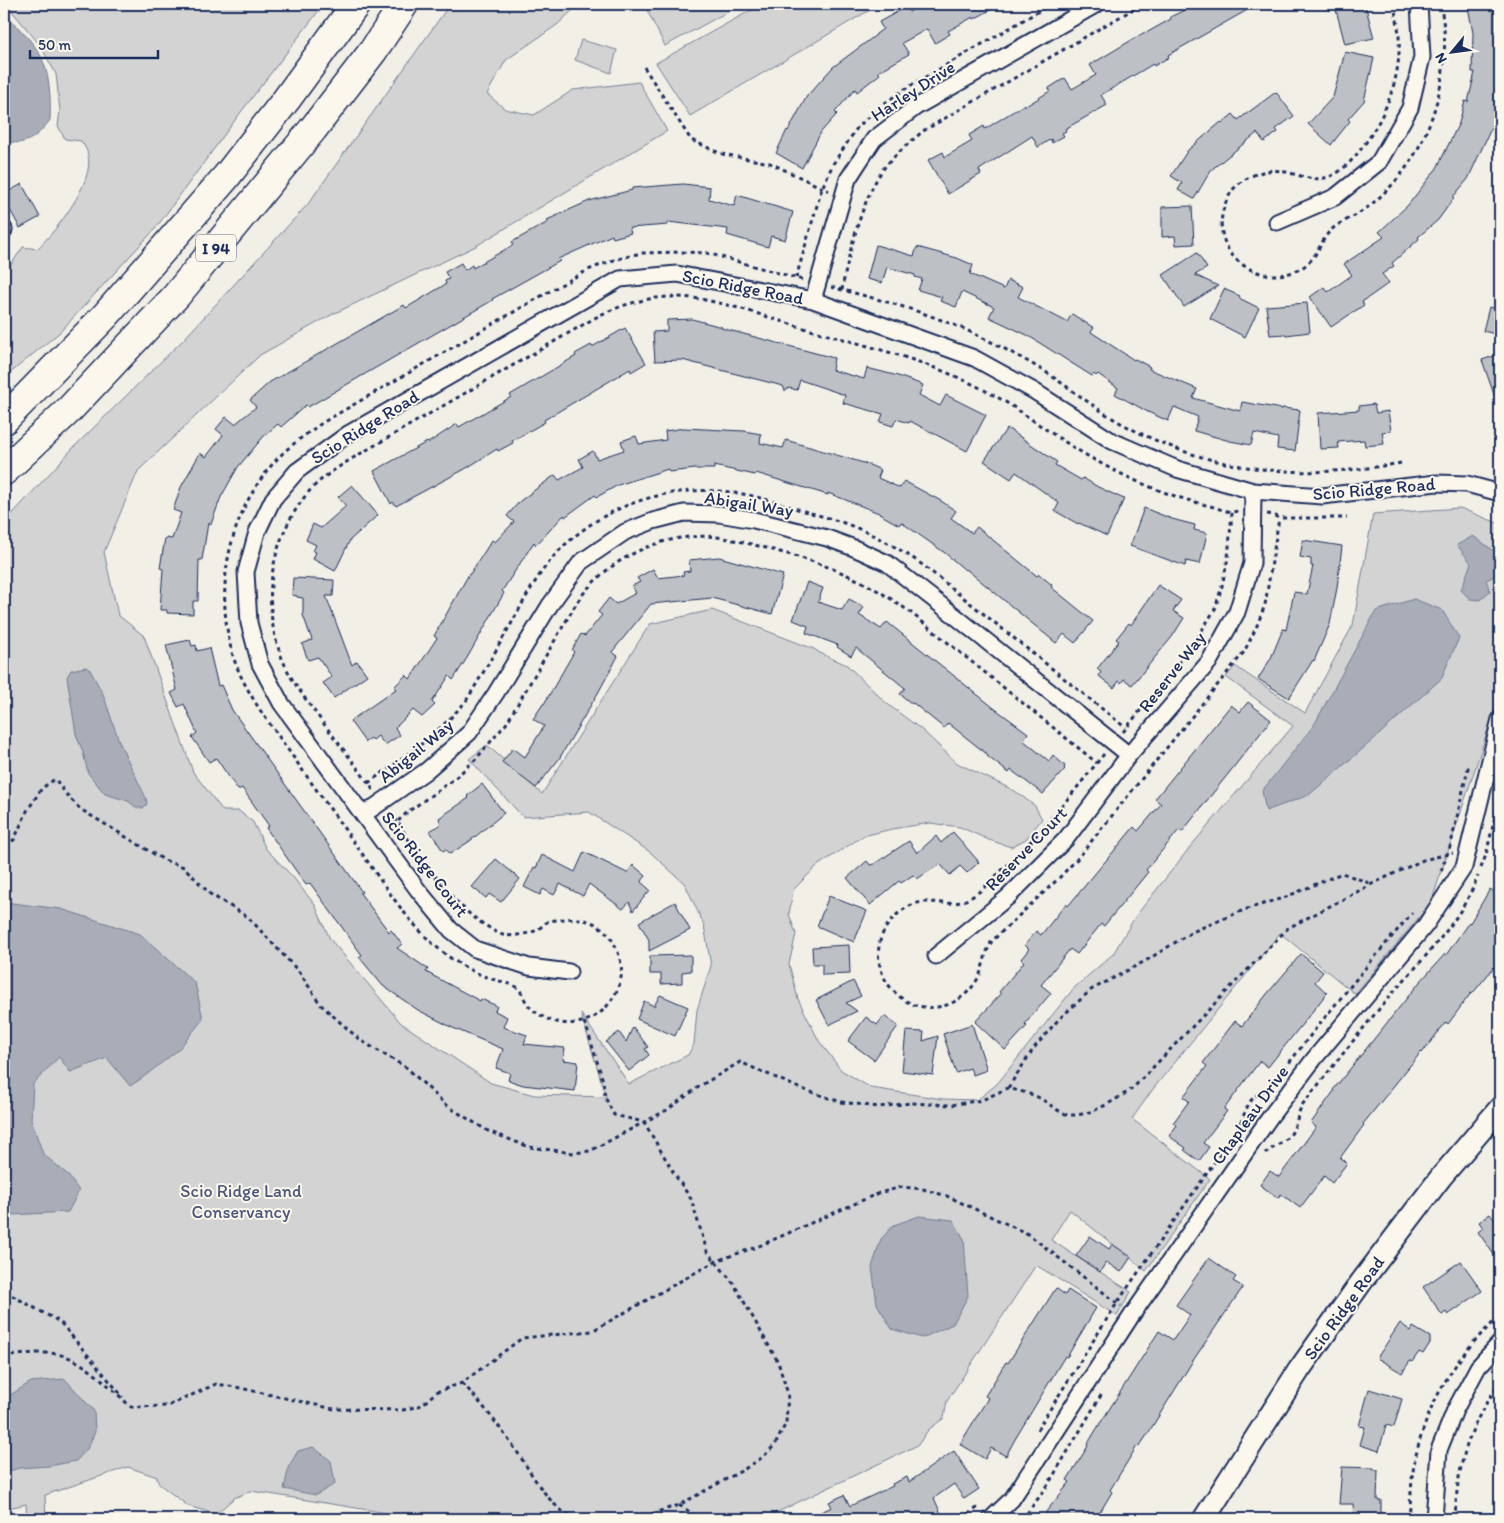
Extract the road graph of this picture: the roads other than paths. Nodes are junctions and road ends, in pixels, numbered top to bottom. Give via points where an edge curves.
1 (356, 4) edge
2 (404, 4) edge
3 (1097, 4) edge
4 (1419, 4) edge
5 (1277, 222) dead end
6 (813, 300) junction
7 (4, 420) edge
8 (4, 471) edge
9 (1253, 492) junction
10 (1500, 493) edge
11 (1500, 719) edge
12 (1129, 755) junction
13 (363, 815) junction
14 (936, 956) dead end
15 (568, 972) dead end
16 (1500, 1108) edge
17 (1500, 1343) edge
18 (991, 1519) edge
19 (1204, 1519) edge
20 (1434, 1519) edge

1 - 7 highway, I 94 via 226,177 106,314
2 - 8 highway, I 94 via 373,51 313,129 176,296 70,410
3 - 6 street, Harley Drive via 916,107 874,139 848,180
4 - 5 street via 1422,57 1410,108 1379,162 1335,197
6 - 9 street, Scio Ridge Road via 974,358 1034,391 1112,441 1177,469
6 - 13 street, Scio Ridge Road via 677,274 620,278 348,434 298,470 273,499 257,532 246,572 249,623 260,664 281,703
9 - 10 street, Scio Ridge Road via 1322,496 1437,483 1467,484
9 - 12 street, Reserve Way via 1252,563 1237,612 1209,662
11 - 18 street, Chapleau Drive via 1464,867 1425,926 1281,1102 1132,1315 1012,1499
12 - 13 street, Abigail Way via 887,563 827,538 754,520 684,513 652,520 625,532 581,562 469,733 426,771
12 - 14 street, Reserve Court via 1066,839 1008,897
13 - 15 street, Scio Ridge Court via 451,930 475,949 529,967
16 - 19 street, Scio Ridge Road via 1441,1177 1362,1281 1299,1370
17 - 20 street via 1478,1367 1455,1410 1440,1450

